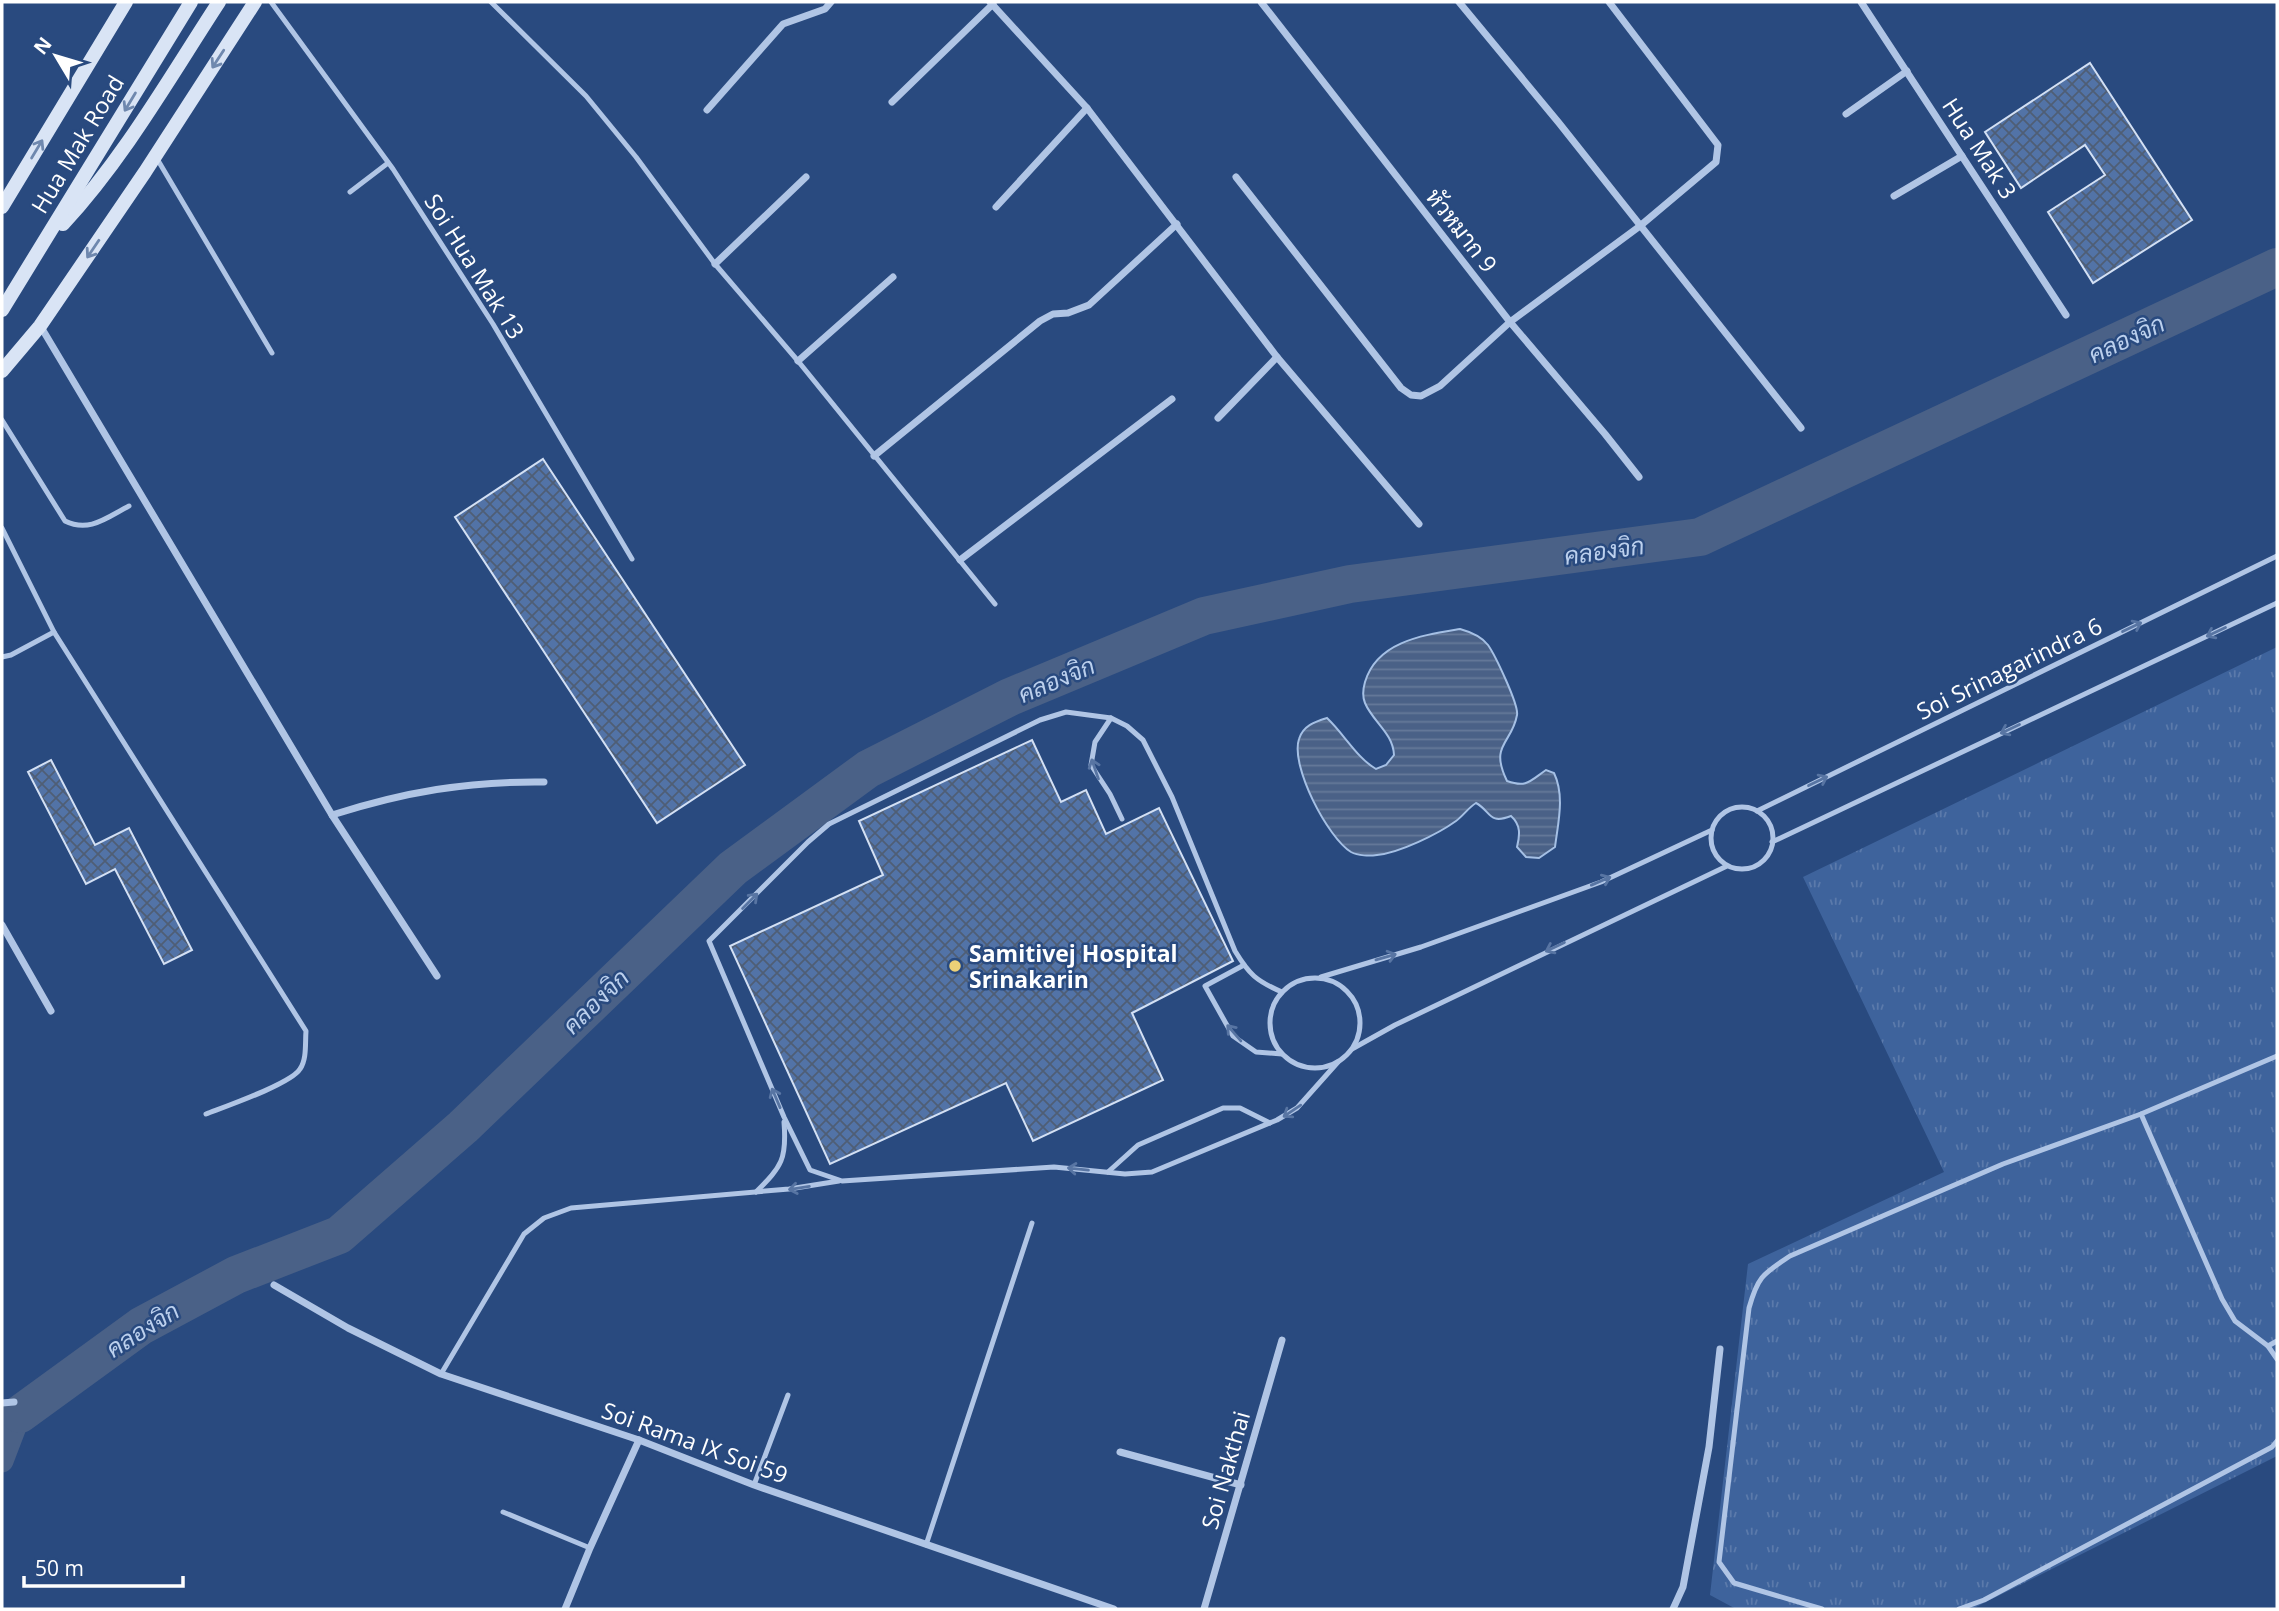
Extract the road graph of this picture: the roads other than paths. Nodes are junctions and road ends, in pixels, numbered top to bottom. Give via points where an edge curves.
1 (126, 2) edge
2 (191, 2) edge
3 (219, 2) edge
4 (255, 2) edge
5 (271, 2) edge
6 (491, 2) edge
7 (831, 2) edge
8 (1261, 2) edge
9 (1459, 2) edge
10 (1609, 2) edge
11 (1861, 2) edge
12 (992, 3) edge
13 (1907, 71) junction
14 (892, 102) dead end
15 (1087, 108) junction
16 (707, 110) dead end
17 (1846, 114) dead end
18 (155, 156) junction
19 (1962, 156) junction
20 (388, 163) junction
21 (806, 177) dead end
22 (1236, 177) dead end
23 (349, 192) dead end
24 (1894, 196) dead end
25 (2, 207) edge
26 (996, 207) dead end
27 (1177, 224) junction
28 (1640, 226) junction
29 (41, 247) junction
30 (715, 264) junction
31 (893, 277) dead end
32 (2, 310) edge
33 (2066, 315) dead end
34 (1510, 322) junction
35 (40, 326) junction
36 (272, 353) dead end
37 (1278, 358) junction
38 (798, 361) junction
39 (2, 371) edge
40 (1172, 399) dead end
41 (1218, 418) dead end
42 (2, 420) edge
43 (1801, 429) dead end
44 (874, 456) junction
45 (1639, 477) dead end
46 (129, 506) dead end
47 (1419, 524) dead end
48 (2, 528) edge
49 (2277, 556) edge
50 (632, 559) dead end
51 (960, 560) junction
52 (2277, 603) edge
53 (995, 604) dead end
54 (54, 632) junction
55 (2, 657) edge
56 (1111, 718) junction
57 (544, 782) dead end
58 (1757, 811) junction
59 (332, 815) junction
60 (1122, 819) dead end
61 (1712, 830) junction
62 (1772, 842) junction
63 (1727, 866) junction
64 (2, 925) edge
65 (1244, 965) junction
66 (437, 976) dead end
67 (1321, 977) junction
68 (1282, 992) junction
69 (51, 1011) dead end
70 (1352, 1049) junction
71 (1282, 1055) junction
72 (2277, 1056) edge
73 (1338, 1062) junction
74 (206, 1114) dead end
75 (2141, 1114) junction
76 (784, 1117) junction
77 (1270, 1123) junction
78 (1108, 1172) junction
79 (842, 1181) junction
80 (756, 1192) junction
81 (1032, 1223) dead end
82 (275, 1285) dead end
83 (1282, 1340) dead end
84 (2277, 1341) edge
85 (2268, 1346) junction
86 (1720, 1349) dead end
87 (2277, 1359) edge
88 (441, 1374) junction
89 (788, 1395) dead end
90 (14, 1402) dead end
91 (2, 1403) edge
92 (639, 1440) junction
93 (2277, 1441) edge
94 (1120, 1452) dead end
95 (754, 1485) junction
96 (1241, 1485) junction
97 (503, 1512) dead end
98 (926, 1545) junction
99 (590, 1548) junction
100 (566, 1607) edge
101 (578, 1609) edge
102 (1114, 1609) edge
103 (1204, 1609) edge
104 (1674, 1609) edge
105 (1822, 1609) edge
106 (1959, 1609) edge

25 -> 1 main road, Hua Mak Road
2 -> 29 main road, Hua Mak Road
3 - 29 main road via 110,166
4 -> 18 main road
5 - 20 lane, Soi Hua Mak 13
6 - 30 lane via 586,96
7 - 16 street via 825,9 783,24
8 - 34 street, หัวหมาก 9
9 - 28 street
10 - 28 street via 1718,145 1716,162
11 - 13 street, Hua Mak 3
12 - 14 street
12 - 15 street
13 - 17 street
13 - 19 street, Hua Mak 3
15 - 26 street
15 - 27 street
18 -> 35 main road
18 - 36 lane
19 - 24 street
19 - 33 street, Hua Mak 3
20 - 23 lane
20 - 50 lane, Soi Hua Mak 13 via 493,324
21 - 30 street
22 - 34 street via 1394,380 1410,394 1421,396 1440,386
27 - 37 street
27 - 44 street via 1089,305 1040,321
28 - 34 street
28 - 43 street
29 - 32 main road, Hua Mak Road
30 - 38 lane
31 - 38 street
34 - 45 street, หัวหมาก 9
35 - 39 main road
35 - 59 street
37 - 41 street
37 - 47 street
38 - 44 lane
40 - 51 street
42 - 46 lane via 65,521 78,527 94,525
44 - 51 lane
48 - 54 lane
58 -> 49 lane, Soi Srinagarindra 6
51 - 53 lane
52 -> 62 lane
54 - 55 lane
54 - 74 lane via 306,1031 300,1070 284,1082
60 -> 56 lane via 1091,765 1095,742
56 - 65 lane via 1143,740
76 -> 56 lane via 709,941 808,842 840,818 1040,720 1066,712
57 - 59 street via 501,782 412,793
58 - 61 lane, Soi Srinagarindra 6 via 1730,810
58 - 62 lane via 1769,824
59 - 66 street
61 - 63 lane via 1712,847
67 -> 61 lane via 1421,947 1601,882
62 - 63 lane via 1756,866
63 -> 70 lane
64 - 69 street
65 - 68 lane via 1262,984
71 -> 65 lane via 1256,1052 1233,1036 1205,986
67 - 68 lane via 1300,981
67 - 70 lane via 1336,982 1357,1005 1359,1035
68 - 71 lane via 1274,1003 1270,1030
70 - 73 lane
71 - 73 lane via 1309,1068
72 - 75 lane
73 -> 77 lane via 1297,1108
75 - 85 lane via 2222,1299 2235,1321
75 - 105 lane via 2003,1164 1803,1251 1765,1273 1756,1285 1749,1308 1719,1562 1734,1583
76 - 79 lane via 810,1170
76 - 80 lane via 784,1158
77 - 78 lane via 1152,1172
77 - 78 lane via 1240,1108 1223,1108 1138,1145
78 -> 79 lane via 1054,1167
79 -> 80 lane
80 - 88 lane via 571,1209 544,1218 524,1234
81 - 98 lane
82 - 88 street, Soi Rama IX Soi 59
83 - 96 street, Soi Nakthai
84 - 85 lane
85 - 87 lane
86 - 104 street via 1709,1447 1683,1587
88 - 92 street, Soi Rama IX Soi 59
89 - 95 lane
90 - 91 street
92 - 95 street, Soi Rama IX Soi 59
92 - 99 street
93 - 106 lane via 1984,1601
94 - 96 street
95 - 98 street, Soi Rama IX Soi 59
96 - 103 street, Soi Nakthai
97 - 99 lane
98 - 102 street, Soi Rama IX Soi 59
99 - 100 street
100 - 101 street

